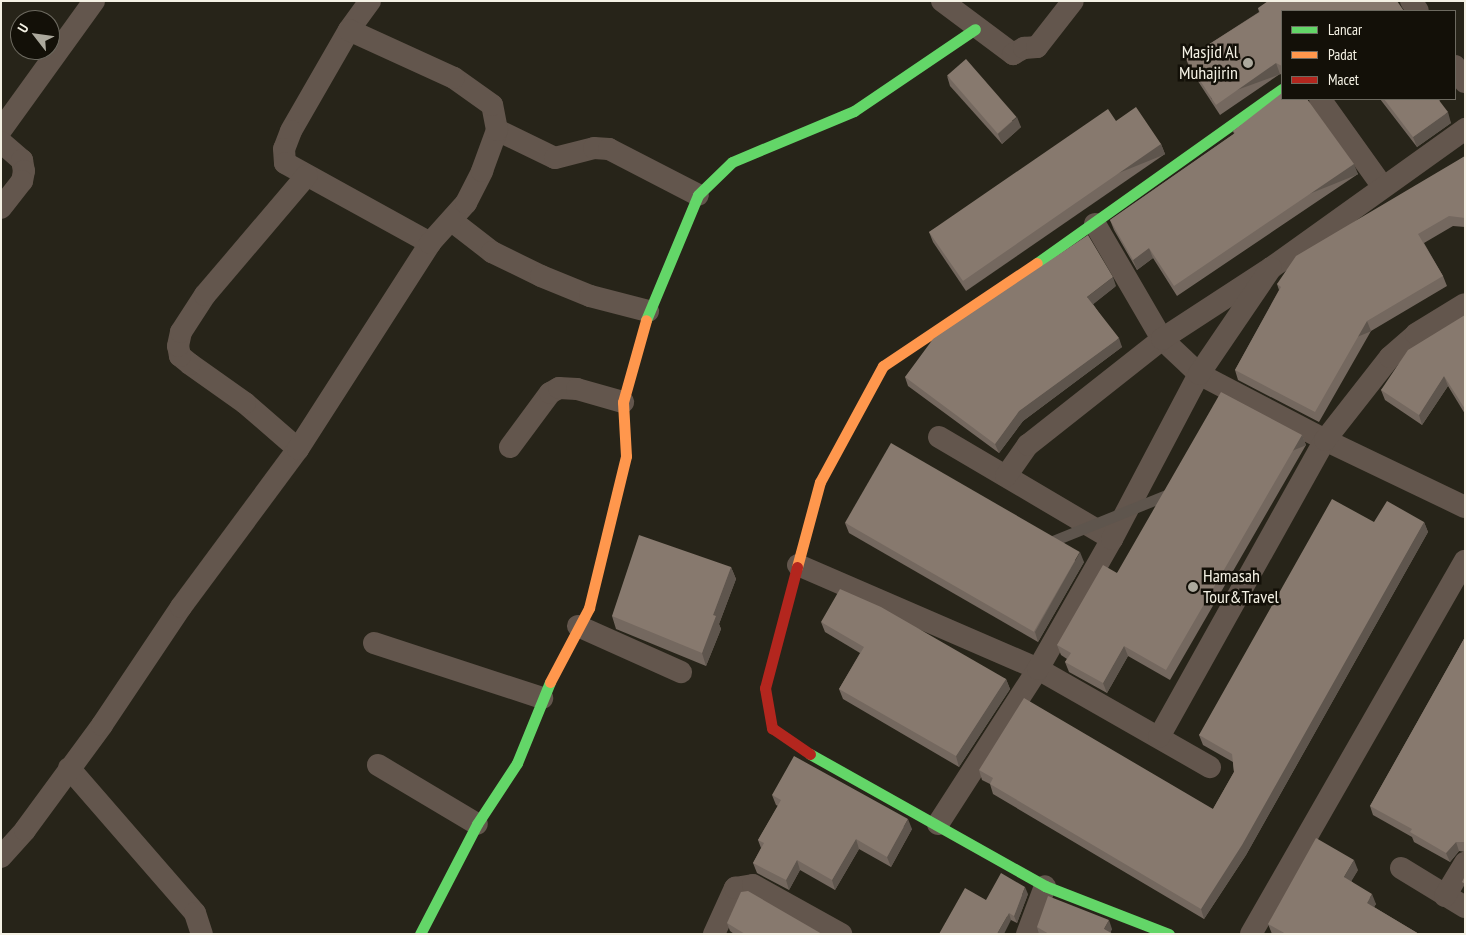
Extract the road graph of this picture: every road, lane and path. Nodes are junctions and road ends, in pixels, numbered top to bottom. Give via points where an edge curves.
1 (94, 1) edge
2 (370, 1) edge
3 (942, 1) edge
4 (1073, 1) edge
5 (975, 29) junction
6 (348, 30) junction
7 (1456, 68) edge
8 (1465, 82) edge
9 (1281, 90) edge
10 (1321, 100) edge
11 (1465, 129) edge
12 (1, 130) edge
13 (497, 130) junction
14 (1, 142) edge
15 (307, 175) junction
16 (1383, 187) junction
17 (698, 195) junction
18 (1, 208) edge
19 (452, 222) junction
20 (1095, 224) junction
21 (430, 243) junction
22 (1271, 268) junction
23 (1465, 304) edge
24 (648, 311) junction
25 (1162, 339) junction
26 (1199, 374) junction
27 (623, 402) junction
28 (939, 437) dead end
29 (1325, 440) junction
30 (510, 447) dead end
31 (298, 449) junction
32 (1006, 476) junction
33 (1465, 507) edge
34 (1112, 538) junction
35 (1465, 560) edge
36 (798, 564) junction
37 (578, 626) junction
38 (374, 643) dead end
39 (1038, 669) junction
40 (681, 672) dead end
41 (542, 698) junction
42 (1159, 737) junction
43 (378, 765) dead end
44 (1210, 767) dead end
45 (69, 768) junction
46 (478, 824) junction
47 (938, 824) junction
48 (1, 857) edge
49 (1465, 863) edge
50 (1401, 868) dead end
51 (1045, 886) junction
52 (1445, 896) junction
53 (1465, 907) edge
54 (202, 934) edge
55 (420, 934) edge
56 (714, 934) edge
57 (841, 934) edge
58 (1027, 934) edge
59 (1169, 934) edge
60 (1251, 934) edge

1 - 12 street
2 - 6 street
3 - 5 street
4 - 5 street via 1037,47 1024,48 1013,54
5 - 17 street via 854,111 732,162
6 - 13 street via 454,78 492,105
6 - 15 street via 284,149 285,163
7 - 8 street
9 - 20 street
10 - 16 street
11 - 16 street
13 - 17 street via 556,158 594,148 610,150
13 - 19 street via 482,171
14 - 18 street via 22,160 24,171 22,181
15 - 21 street
15 - 31 street via 205,295 181,332 178,346 180,356 245,403
16 - 22 street
17 - 24 street
19 - 21 street
19 - 24 street via 492,252 541,276 590,296
20 - 25 street
20 - 36 street via 883,366 820,482
21 - 31 street
22 - 25 street
22 - 26 street
23 - 29 street via 1416,334 1390,357
24 - 27 street
25 - 26 street
25 - 32 street via 1028,445
26 - 29 street
26 - 34 street
27 - 30 street via 577,389 559,388 550,393
27 - 37 street via 626,456 589,608
28 - 32 street
29 - 33 street
29 - 42 street
31 - 45 street via 181,607 102,725
32 - 34 street
34 - 39 street
35 - 60 street
36 - 39 street
36 - 47 street via 765,688 772,728 793,744
37 - 40 street
37 - 41 street
38 - 41 street
39 - 42 street
39 - 47 street
41 - 46 street via 517,763
42 - 44 street
43 - 46 street
45 - 48 street via 25,830
45 - 54 street via 195,913
46 - 55 street
47 - 51 street
49 - 52 street
50 - 52 street
51 - 58 street
51 - 59 street
52 - 53 street
56 - 57 street via 735,888 753,884

